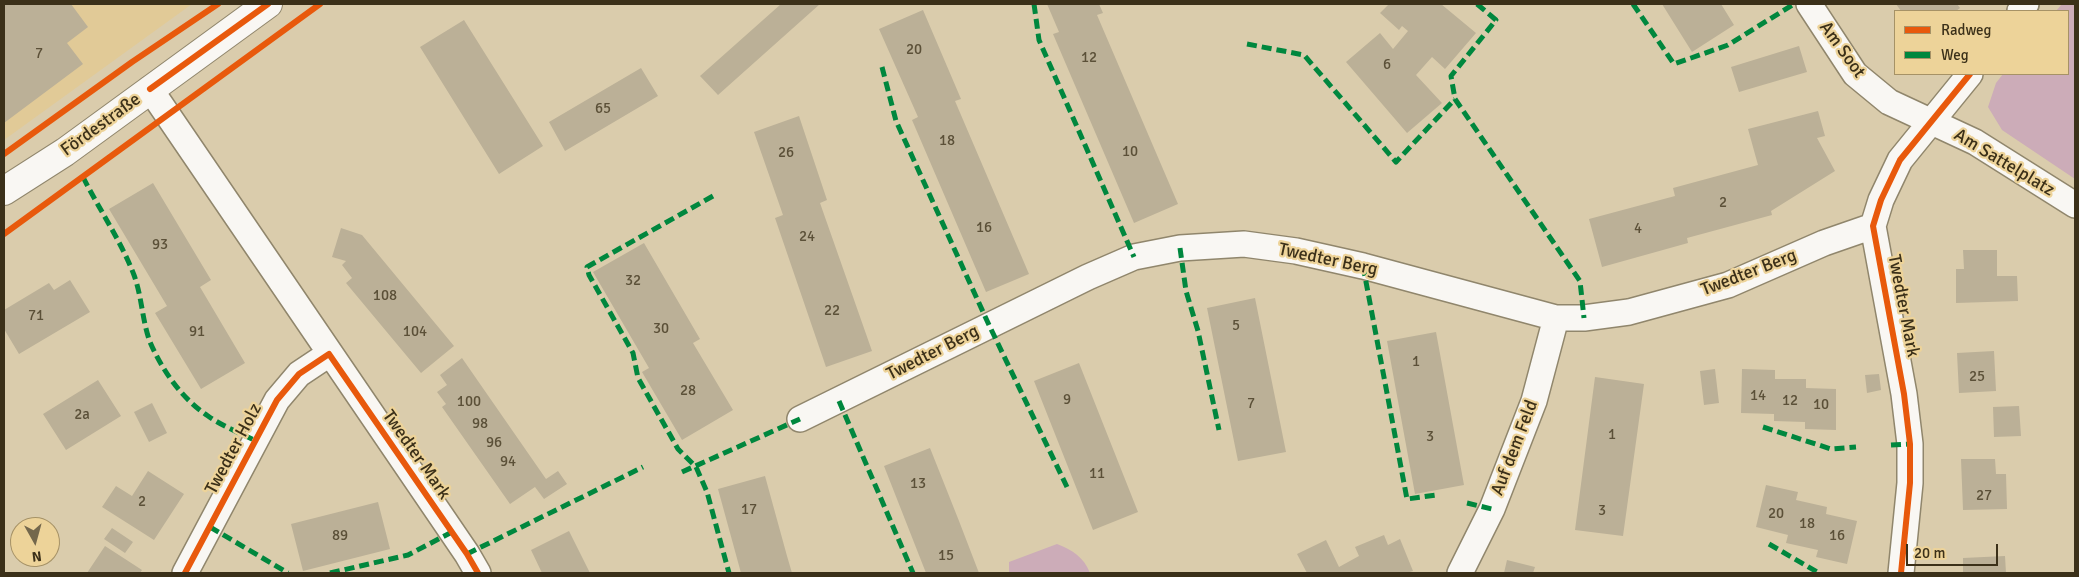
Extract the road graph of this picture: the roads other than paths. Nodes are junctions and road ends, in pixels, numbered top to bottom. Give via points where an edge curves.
1 (268, 4) edge
2 (1809, 4) edge
3 (1969, 75) edge
4 (150, 89) junction
5 (1931, 122) junction
6 (4, 191) edge
7 (2075, 205) edge
8 (1873, 226) junction
9 (1556, 318) junction
10 (329, 354) junction
11 (800, 419) dead end
12 (185, 573) edge
13 (478, 573) edge
14 (1460, 573) edge
15 (1901, 573) edge

1 - 4 main road, Fördestraße
2 - 5 street, Am Soot via 1855,74 1889,102
3 - 5 street, Twedter Mark
4 - 6 main road, Fördestraße via 65,152
4 - 10 street, Twedter Mark
5 - 7 street, Am Sattelplatz via 1975,142
5 - 8 street, Twedter Mark via 1900,160
8 - 9 street, Twedter Berg via 1824,243 1728,285 1629,312
8 - 15 street, Twedter Mark via 1910,444 1910,483
9 - 11 street, Twedter Berg via 1296,251 1244,244 1180,248 1134,257 1088,277
9 - 14 street, Auf dem Feld via 1534,401 1492,509
10 - 12 street, Twedter Holz via 299,374 277,400
10 - 13 street, Twedter Mark

